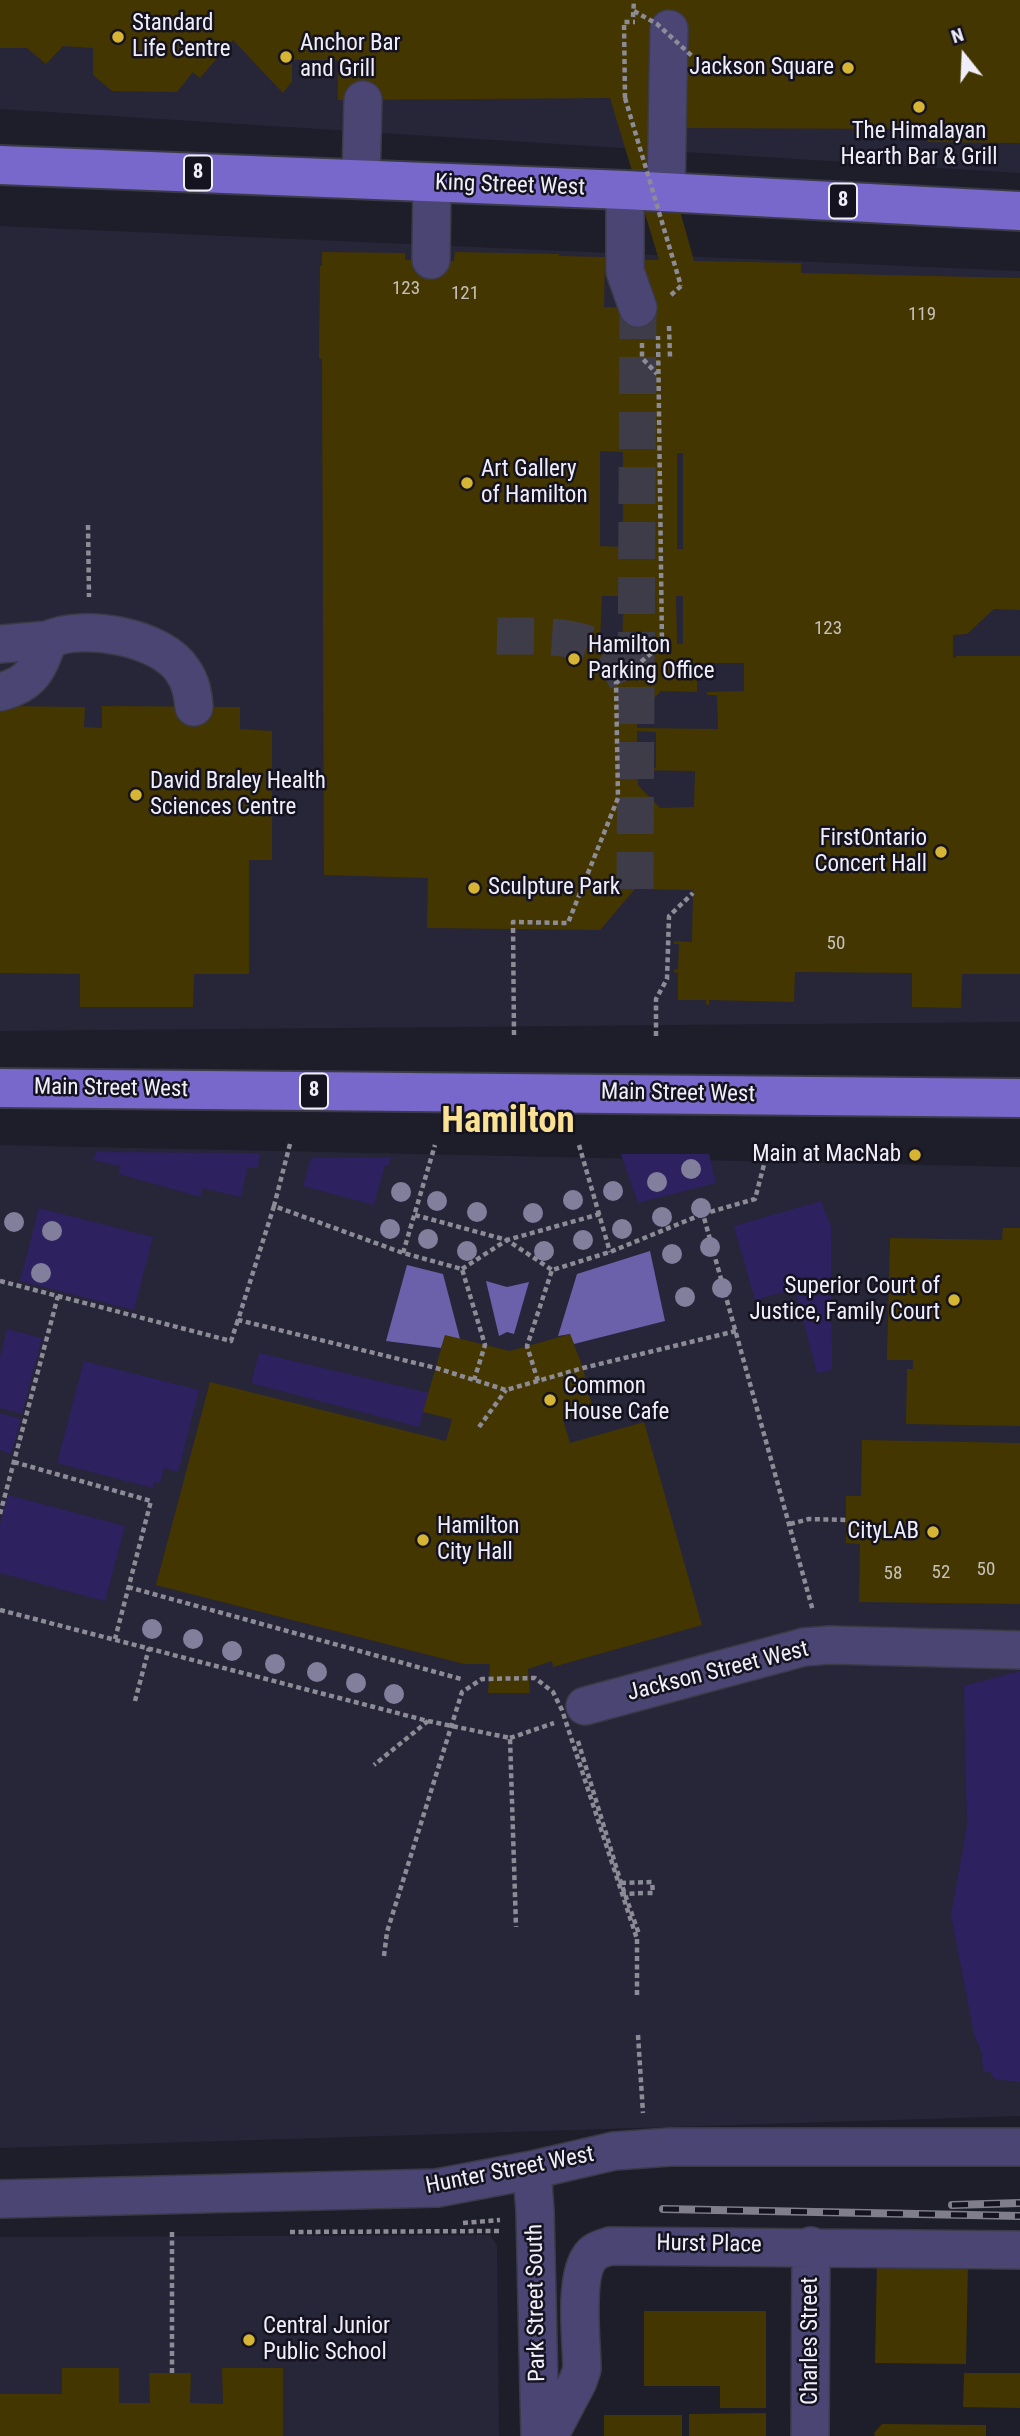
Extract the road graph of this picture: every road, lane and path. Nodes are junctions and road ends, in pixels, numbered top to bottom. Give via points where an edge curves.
1 (634, 0) edge
2 (624, 28) dead end
3 (669, 29) dead end
4 (692, 56) dead end
5 (363, 100) dead end
6 (0, 165) edge
7 (360, 179) junction
8 (432, 183) junction
9 (625, 190) junction
10 (666, 192) junction
11 (1020, 211) edge
12 (430, 260) dead end
13 (681, 286) dead end
14 (639, 322) joint
15 (658, 357) dead end
16 (658, 375) junction
17 (88, 525) dead end
18 (90, 632) junction
19 (48, 640) junction
20 (0, 644) edge
21 (0, 692) edge
22 (194, 707) dead end
23 (693, 893) dead end
24 (514, 1035) dead end
25 (656, 1036) dead end
26 (0, 1088) edge
27 (1020, 1098) edge
28 (290, 1144) dead end
29 (435, 1145) dead end
30 (579, 1145) dead end
31 (766, 1157) dead end
32 (274, 1206) junction
33 (600, 1214) junction
34 (703, 1214) junction
35 (415, 1215) junction
36 (507, 1240) junction
37 (610, 1252) junction
38 (403, 1253) junction
39 (462, 1269) junction
40 (552, 1270) junction
41 (0, 1282) edge
42 (58, 1296) junction
43 (238, 1320) junction
44 (736, 1331) junction
45 (474, 1380) junction
46 (538, 1381) junction
47 (506, 1390) junction
48 (479, 1427) dead end
49 (14, 1462) junction
50 (0, 1514) edge
51 (846, 1520) dead end
52 (790, 1524) junction
53 (128, 1587) junction
54 (0, 1610) edge
55 (115, 1639) junction
56 (821, 1646) junction
57 (149, 1648) junction
58 (1020, 1650) edge
59 (461, 1679) dead end
60 (135, 1701) dead end
61 (585, 1706) dead end
62 (428, 1721) junction
63 (510, 1738) junction
64 (374, 1765) dead end
65 (621, 1883) junction
66 (621, 1894) junction
67 (516, 1927) dead end
68 (638, 1936) junction
69 (384, 1956) dead end
70 (637, 1998) dead end
71 (638, 2035) dead end
72 (1020, 2147) edge
73 (644, 2149) junction
74 (532, 2170) junction
75 (0, 2199) edge
76 (172, 2232) dead end
77 (811, 2246) junction
78 (1020, 2250) edge
79 (172, 2374) dead end
80 (540, 2436) edge
81 (549, 2436) edge
82 (810, 2436) edge

1 - 4 path, bridge via 634,11 657,24
2 - 13 path, bridge via 625,98
3 - 10 street
5 - 7 street
6 - 7 main road, King Street West / 8
7 - 8 main road, King Street West / 8
8 - 9 main road, King Street West / 8
8 - 12 street
9 - 10 main road, King Street West / 8
9 - 14 street via 625,271
10 - 11 main road, King Street West / 8
14 - 16 path via 642,358
15 - 16 path
16 - 24 path via 662,644 616,683 618,798 568,923 513,922
17 - 18 path
18 - 19 street via 60,634
18 - 22 street via 116,635 165,654 182,669 192,688
19 - 20 street
19 - 21 street via 38,668 28,680
23 - 25 path via 669,916 667,979 656,999
26 - 27 main road, Main Street West / 8
28 - 32 path
29 - 35 path
30 - 33 path
31 - 34 path via 755,1199
32 - 38 path
32 - 43 path
33 - 36 path
33 - 37 path
34 - 37 path
34 - 44 path
35 - 36 path
35 - 38 path
36 - 39 path
36 - 40 path
37 - 40 path
38 - 39 path
39 - 45 path via 485,1345
40 - 46 path via 527,1346
41 - 42 path
42 - 43 path via 231,1341
42 - 49 path
43 - 45 path
44 - 46 path
44 - 52 path
45 - 47 path
46 - 47 path
47 - 48 path
49 - 50 path
49 - 53 path via 151,1501
51 - 52 path via 809,1519
52 - 56 path
53 - 55 path
53 - 59 path
54 - 55 path
55 - 57 path
56 - 58 street, Jackson Street West
56 - 61 street, Jackson Street West
57 - 60 path
57 - 62 path
62 - 63 path
62 - 64 path
63 - 65 path via 571,1717
63 - 67 path
65 - 66 path, bridge via 652,1882 653,1893
65 - 68 path
66 - 68 path, bridge
66 - 69 path, bridge via 553,1692 535,1678 482,1679 462,1692 387,1932
68 - 70 path
71 - 73 path
72 - 73 street, Hunter Street West
73 - 74 street, Hunter Street West via 614,2151
74 - 75 street, Hunter Street West via 437,2188
74 - 80 street, Park Street South
76 - 79 path
77 - 78 street, Hurst Place
77 - 81 street, Hurst Place via 629,2245 593,2253 584,2267 581,2286 582,2369
77 - 82 street, Charles Street

